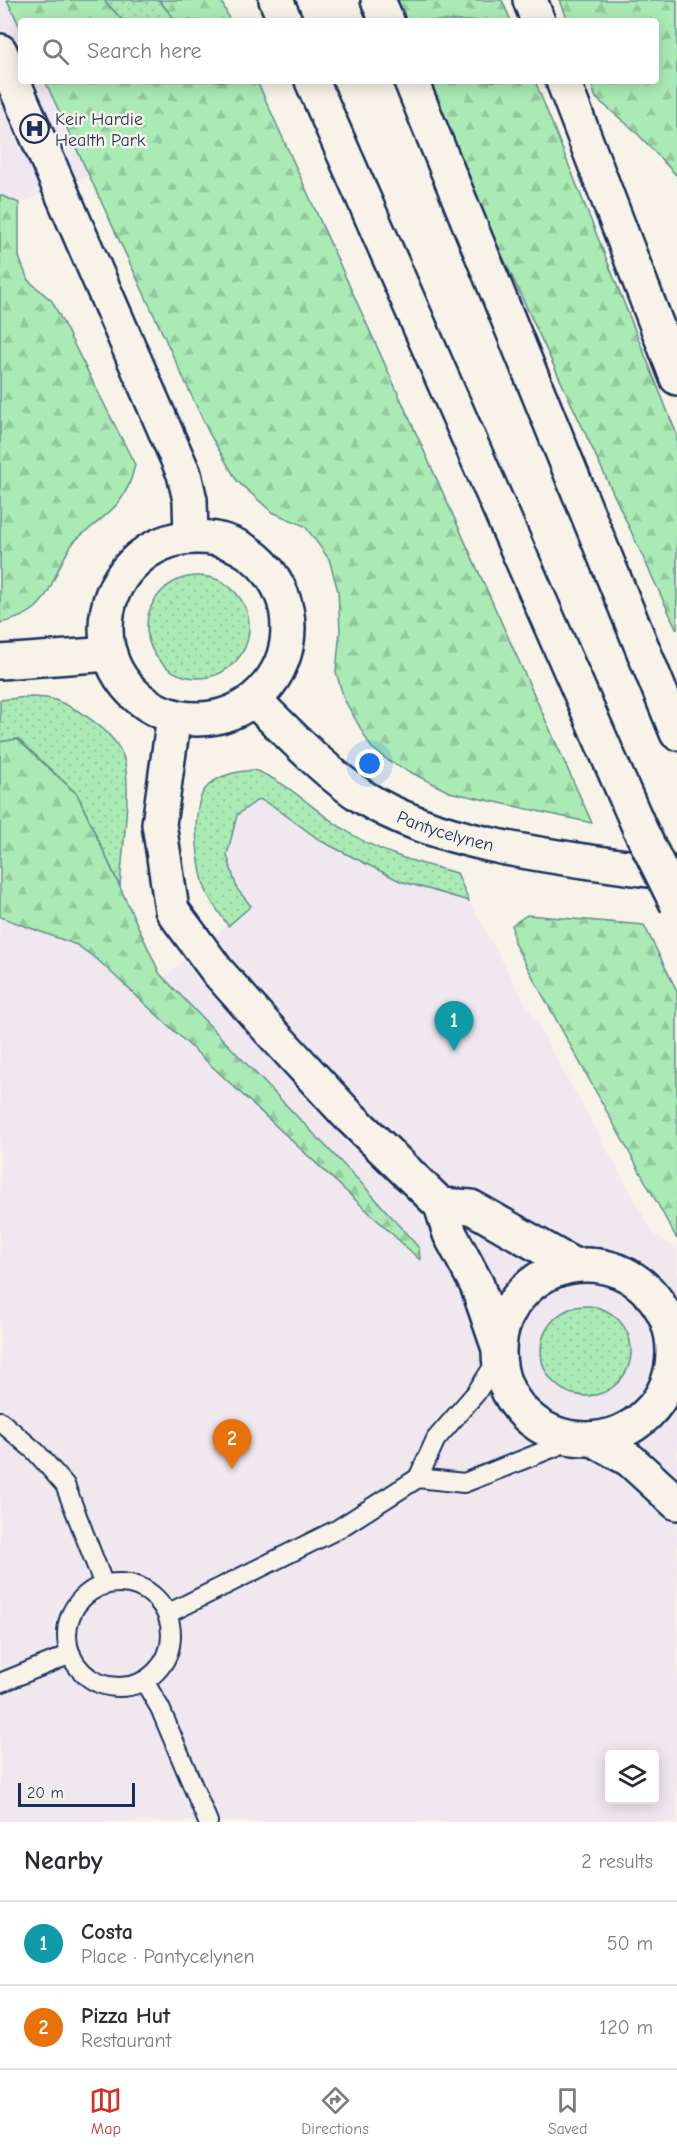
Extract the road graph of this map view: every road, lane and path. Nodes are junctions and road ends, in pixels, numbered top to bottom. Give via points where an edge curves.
1 (276, 0) edge
2 (378, 0) edge
3 (530, 0) edge
4 (284, 18) edge
5 (386, 18) edge
6 (537, 18) edge
7 (0, 51) edge
8 (313, 84) edge
9 (412, 84) edge
10 (564, 84) edge
11 (677, 378) edge
12 (191, 537) junction
13 (110, 654) junction
14 (0, 662) edge
15 (254, 700) junction
16 (174, 716) junction
17 (677, 733) edge
18 (677, 874) edge
19 (677, 904) edge
20 (441, 1205) junction
21 (573, 1265) junction
22 (499, 1352) junction
23 (667, 1386) junction
24 (677, 1417) edge
25 (0, 1421) edge
26 (584, 1439) junction
27 (418, 1478) junction
28 (677, 1503) edge
29 (104, 1585) junction
30 (167, 1614) junction
31 (70, 1654) junction
32 (144, 1681) junction
33 (0, 1683) edge
34 (208, 1822) edge

1 - 4 main road
2 - 5 main road
3 - 6 main road
7 - 12 main road via 184,474
8 - 19 main road, bridge via 640,829
9 - 17 main road
10 - 11 main road
12 - 13 main road via 165,542 141,556 122,575 110,600 107,618
12 - 15 main road via 220,540 247,551 268,570 283,595 289,624 285,653 273,679
13 - 14 main road
13 - 16 main road via 119,675 134,693
15 - 16 main road via 216,717
15 - 18 main road, Pantycelynen via 336,778 395,814 474,840
16 - 20 main road via 159,824 172,910 218,972 273,1034 347,1114
20 - 21 main road via 471,1207
20 - 22 main road via 450,1233 477,1285
21 - 22 main road via 545,1274 521,1292 505,1317
21 - 23 main road via 609,1267 643,1284 666,1313 674,1349
22 - 26 main road via 504,1381 515,1403 552,1432
22 - 27 lane via 476,1393 436,1439
23 - 24 main road
23 - 26 main road via 650,1412 624,1431
25 - 29 lane via 36,1452 65,1485
26 - 27 lane via 464,1483
26 - 28 main road via 630,1460
27 - 30 lane via 338,1529
29 - 30 lane via 130,1583 147,1590
29 - 31 lane via 79,1600 70,1615 66,1633
30 - 32 lane via 172,1636 168,1654 158,1670
31 - 32 lane via 91,1680 127,1687
31 - 33 lane
32 - 34 lane via 160,1708

